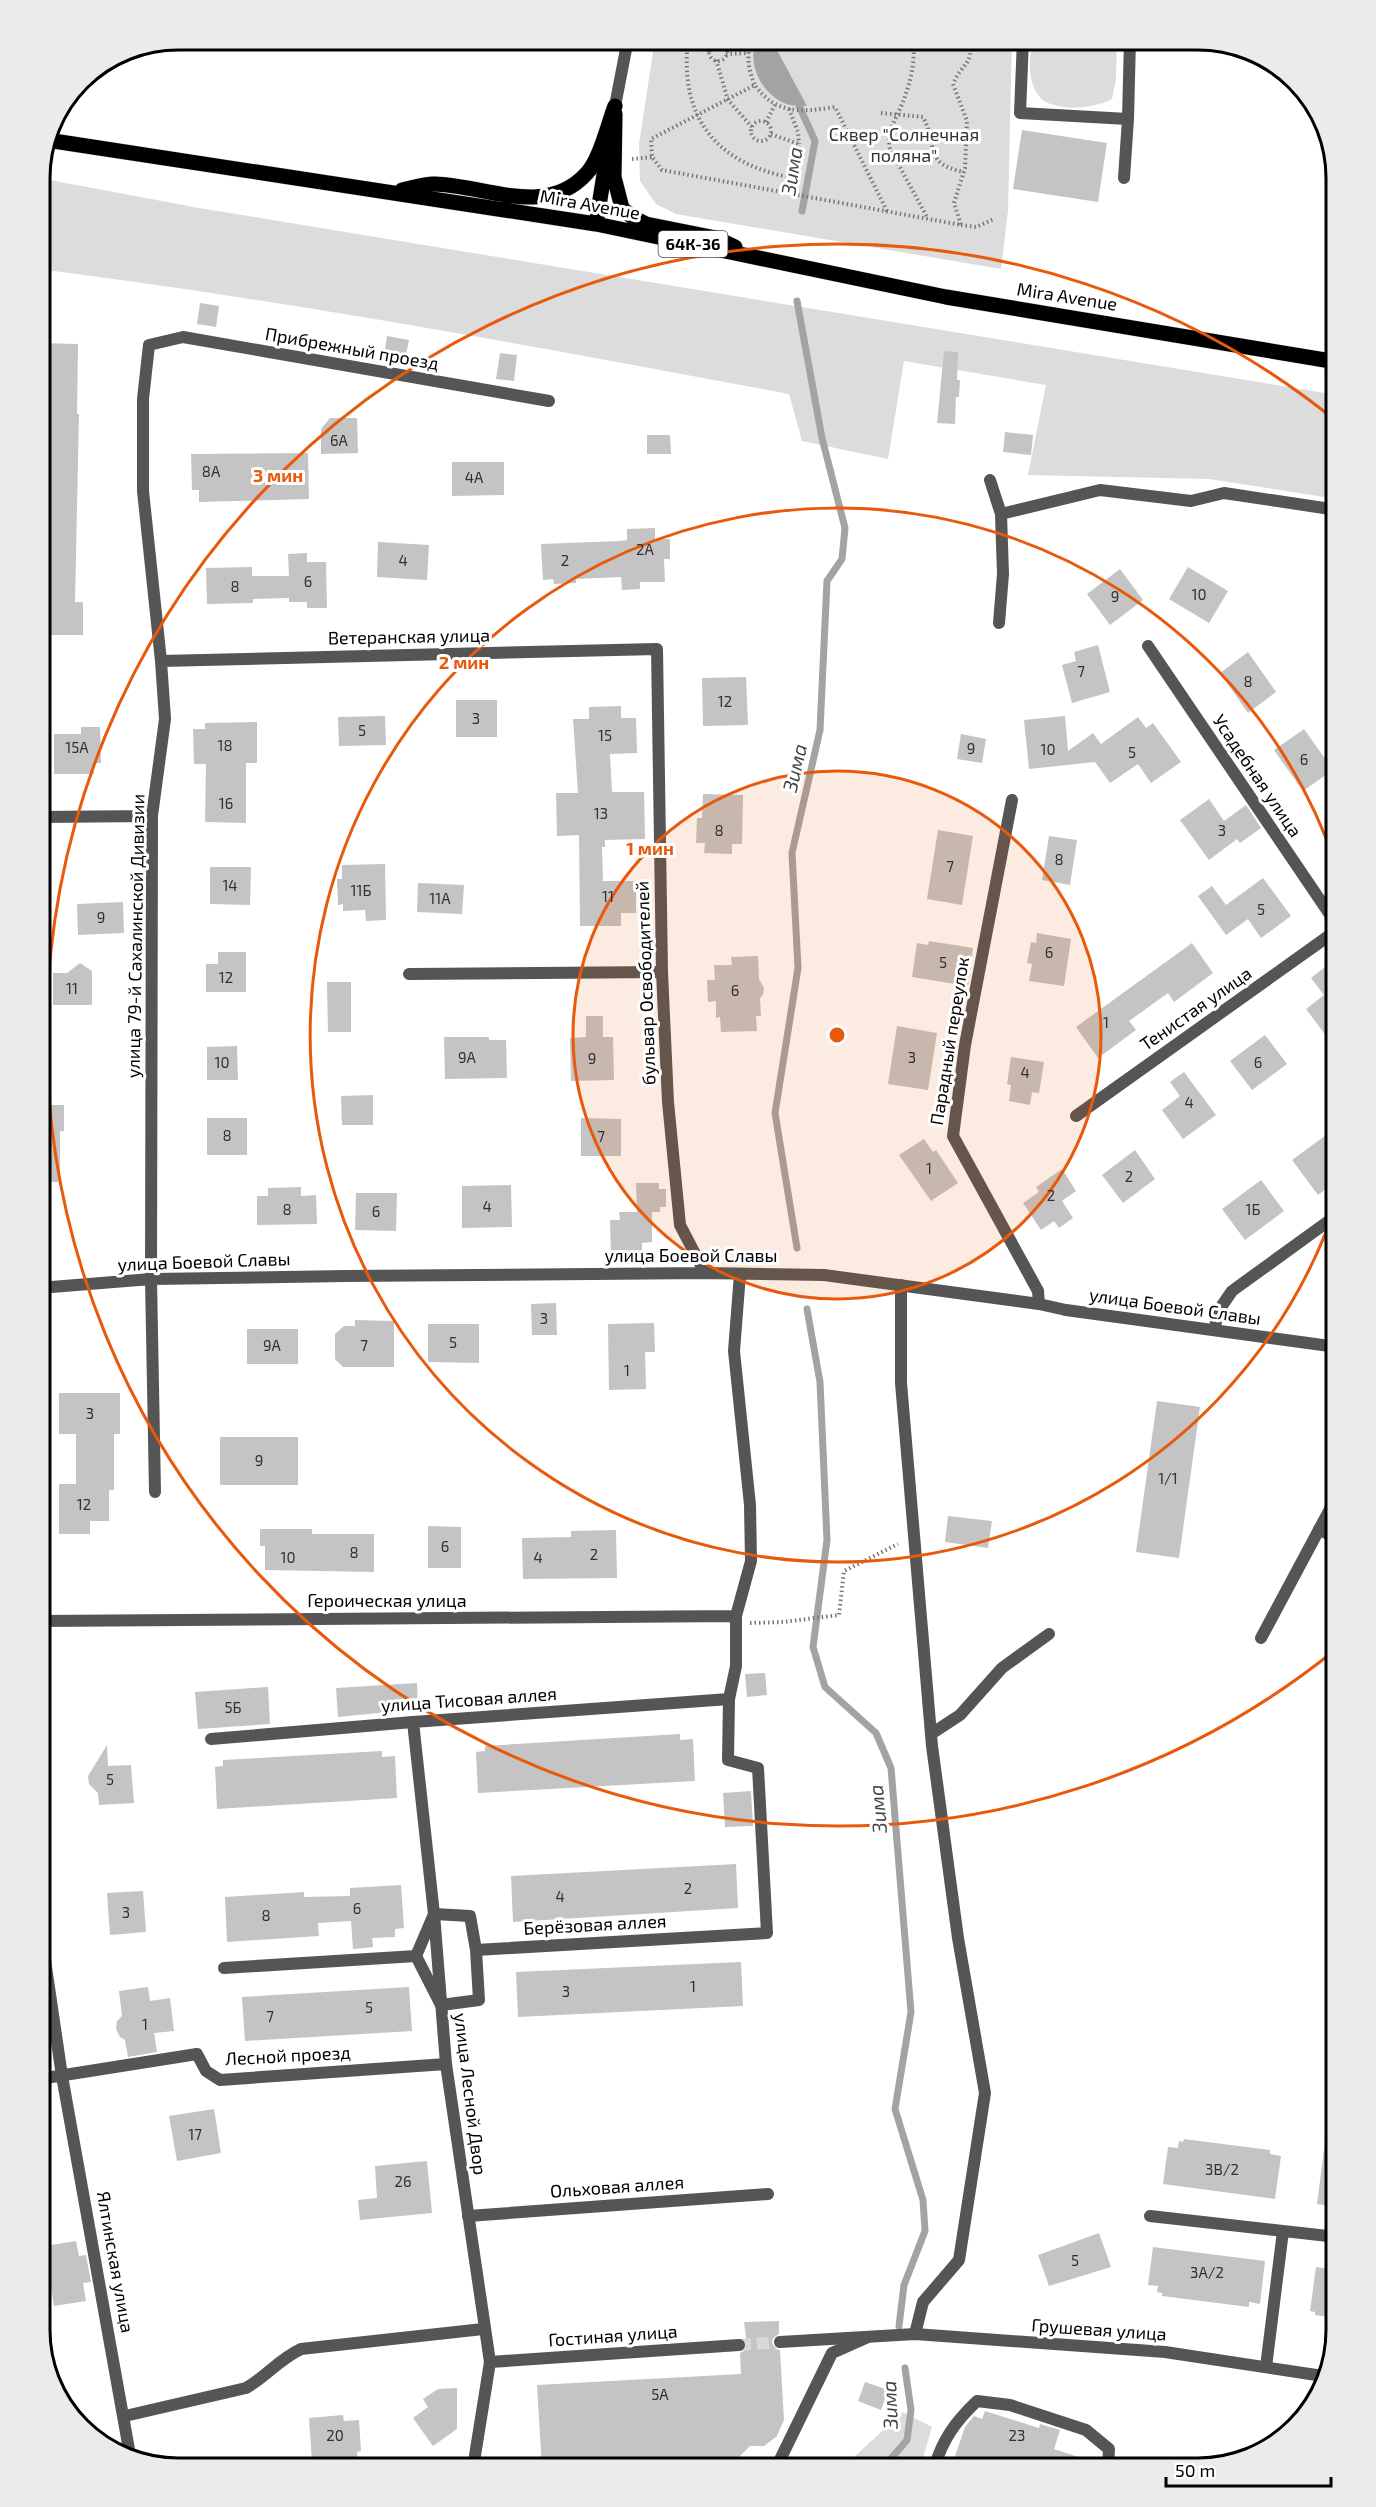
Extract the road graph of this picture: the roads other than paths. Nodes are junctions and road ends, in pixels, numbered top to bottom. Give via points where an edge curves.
1 (625, 50) edge
2 (1023, 50) edge
3 (1130, 50) edge
4 (615, 106) junction
5 (1128, 119) junction
6 (55, 141) edge
7 (1124, 178) dead end
8 (388, 192) junction
9 (596, 224) junction
10 (756, 257) junction
11 (149, 345) joint
12 (1326, 360) edge
13 (549, 401) dead end
14 (990, 480) dead end
15 (1326, 508) edge
16 (1000, 514) junction
17 (999, 623) dead end
18 (1148, 646) dead end
19 (657, 649) joint
20 (161, 661) junction
21 (1012, 800) dead end
22 (152, 816) junction
23 (50, 817) edge
24 (1326, 909) edge
25 (1326, 938) edge
26 (662, 972) junction
27 (409, 974) dead end
28 (1076, 1116) dead end
29 (1326, 1223) edge
30 (705, 1273) junction
31 (740, 1274) junction
32 (152, 1279) junction
33 (901, 1285) junction
34 (50, 1287) edge
35 (1039, 1304) junction
36 (1215, 1329) junction
37 (1326, 1345) edge
38 (155, 1492) dead end
39 (1326, 1516) edge
40 (1319, 1529) junction
41 (1326, 1533) edge
42 (736, 1620) junction
43 (50, 1621) edge
44 (1048, 1634) dead end
45 (1261, 1638) dead end
46 (729, 1699) junction
47 (413, 1722) junction
48 (931, 1734) junction
49 (211, 1739) dead end
50 (434, 1914) junction
51 (476, 1950) junction
52 (416, 1956) junction
53 (224, 1968) dead end
54 (50, 1994) edge
55 (441, 2006) junction
56 (446, 2064) junction
57 (62, 2076) junction
58 (50, 2078) edge
59 (768, 2194) dead end
60 (468, 2216) junction
61 (1150, 2216) dead end
62 (1283, 2231) junction
63 (1326, 2235) edge
64 (483, 2329) junction
65 (915, 2334) junction
66 (871, 2335) junction
67 (780, 2342) tunnel mouth
68 (739, 2345) tunnel mouth
69 (490, 2362) junction
70 (1266, 2367) junction
71 (1318, 2375) edge
72 (125, 2416) junction
73 (129, 2448) edge
74 (475, 2457) edge
75 (781, 2458) edge
76 (937, 2458) edge
77 (1109, 2458) edge

1 - 4 street
2 - 5 street via 1020,113
3 - 5 street
4 - 8 main road via 588,173 554,194 535,199 433,184
4 - 9 main road
4 - 10 main road via 614,177 622,208 646,224 716,238
5 - 7 street
6 - 8 main road, Mira Avenue / 64К-36
8 - 9 main road, Mira Avenue / 64К-36
9 - 10 main road, Mira Avenue / 64К-36
10 - 12 main road, Mira Avenue / 64К-36 via 946,297
11 - 13 street, Прибрежный проезд via 183,337
11 - 20 street, улица 79-й Сахалинской Дивизии via 143,399 143,491
14 - 16 street
15 - 16 street via 1224,493 1191,501 1100,490
16 - 17 street via 1003,574
18 - 24 street, Усадебная улица
19 - 20 street, Ветеранская улица
19 - 26 street, бульвар Освободителей
20 - 22 street, улица 79-й Сахалинской Дивизии via 165,719
21 - 35 street, Парадный переулок via 965,1045 953,1136 1038,1291
22 - 23 street
22 - 32 street, улица 79-й Сахалинской Дивизии
25 - 28 street, Тенистая улица
26 - 27 street
26 - 30 street, бульвар Освободителей via 668,1102 680,1225
29 - 36 street via 1232,1291 1217,1313
30 - 31 street, улица Боевой Славы
30 - 32 street, улица Боевой Славы
31 - 33 street, улица Боевой Славы via 824,1275
31 - 42 street via 734,1351 750,1505 751,1561
32 - 34 street, улица Боевой Славы
32 - 38 street, улица 79-й Сахалинской Дивизии
33 - 35 street, улица Боевой Славы
33 - 48 street via 901,1383
35 - 36 street, улица Боевой Славы
36 - 37 street, улица Боевой Славы
39 - 40 street
40 - 41 street
40 - 45 street
42 - 43 street, Героическая улица
42 - 46 street via 736,1666
44 - 48 street via 1002,1668 960,1715
46 - 47 street, улица Тисовая аллея
46 - 51 street, Берёзовая аллея via 728,1760 758,1768 767,1933
47 - 49 street, улица Тисовая аллея
47 - 50 street, улица Лесной Двор
48 - 65 street via 958,1938 985,2093 959,2259 923,2302
50 - 51 street via 470,1916
50 - 52 street
50 - 55 street, улица Лесной Двор
51 - 55 street via 479,2000
52 - 53 street
52 - 55 street
54 - 57 street, Ялтинская улица
55 - 56 street, улица Лесной Двор
56 - 57 street, Лесной проезд via 220,2080 206,2072 197,2054
56 - 60 street, улица Лесной Двор
57 - 58 street, Лесной проезд
57 - 72 street, Ялтинская улица
59 - 60 street, Ольховая аллея
60 - 64 street, улица Лесной Двор
61 - 62 street
62 - 63 street
62 - 70 street
64 - 69 street, улица Лесной Двор
64 - 72 street via 301,2349 281,2359 246,2388
65 - 66 street, Грушевая улица
65 - 70 street, Грушевая улица via 1165,2352
66 - 67 street
66 - 75 street via 832,2353
68 - 69 street, Гостиная улица
69 - 74 street, улица Лесной Двор
70 - 71 street, Грушевая улица
72 - 73 street, Ялтинская улица
76 - 77 street via 961,2416 977,2401 1010,2405 1086,2430 1109,2449

